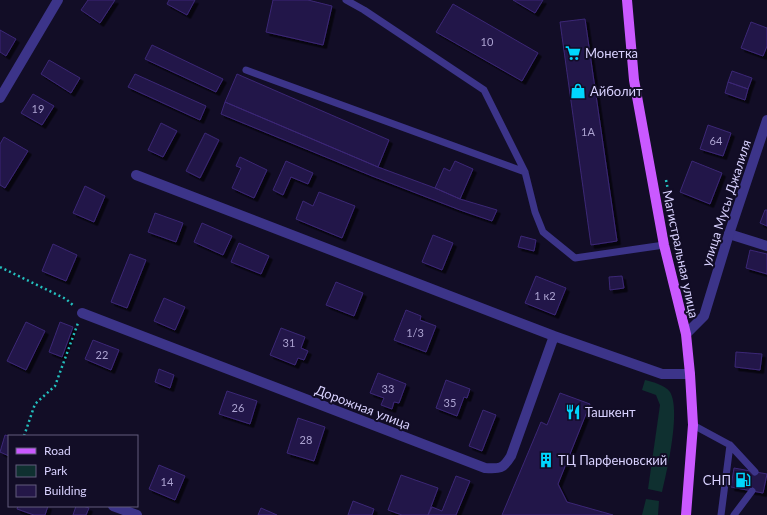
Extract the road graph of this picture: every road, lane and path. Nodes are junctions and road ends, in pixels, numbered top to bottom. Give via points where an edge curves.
1 (58, 0) edge
2 (346, 0) edge
3 (627, 0) edge
4 (246, 70) dead end
5 (0, 98) edge
6 (767, 120) edge
7 (525, 172) junction
8 (136, 175) dead end
9 (729, 234) junction
10 (664, 245) junction
11 (767, 246) edge
12 (0, 267) edge
13 (82, 313) junction
14 (686, 334) junction
15 (554, 336) junction
16 (690, 374) junction
17 (693, 425) junction
18 (24, 435) edge
19 (730, 444) junction
20 (755, 472) dead end
21 (752, 491) dead end
22 (116, 507) edge
23 (137, 515) edge
24 (686, 515) edge
25 (721, 515) edge
26 (734, 515) edge

1 - 5 street
2 - 7 lane via 484,90
3 - 10 main road, Магистральная улица via 634,80
4 - 7 lane
6 - 9 street, улица Мусы Джалиля
7 - 10 lane via 543,232 575,258
8 - 15 street
9 - 11 street
9 - 14 street, улица Мусы Джалиля via 704,316
10 - 14 main road, Магистральная улица
12 - 13 path via 66,300
13 - 15 street, Дорожная улица via 485,468 505,466 511,456
13 - 18 path via 55,386 35,404
14 - 16 main road, Магистральная улица
15 - 16 street via 662,374
16 - 17 main road, Магистральная улица
17 - 19 lane
17 - 24 main road, Магистральная улица
19 - 20 lane
19 - 25 lane
21 - 26 lane
22 - 23 street

